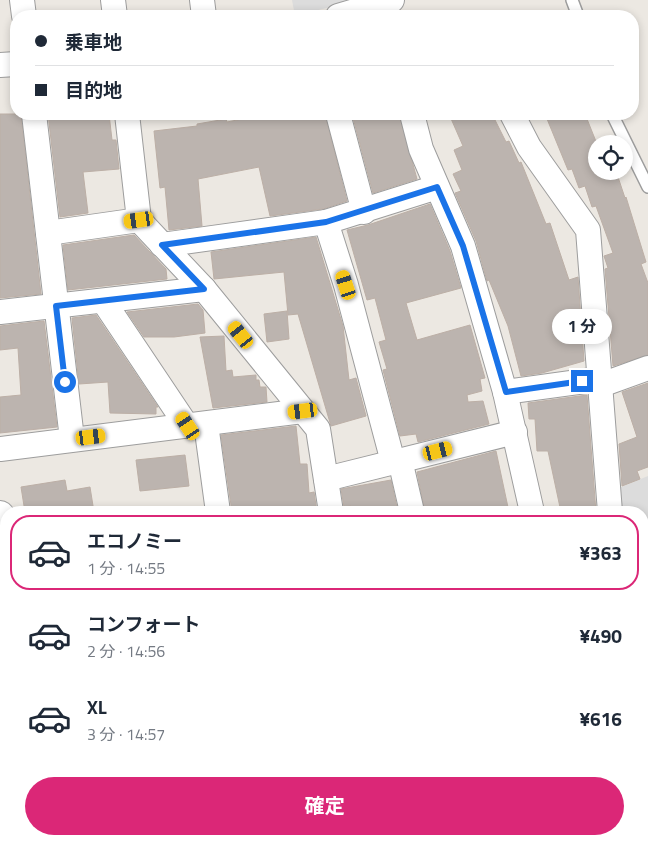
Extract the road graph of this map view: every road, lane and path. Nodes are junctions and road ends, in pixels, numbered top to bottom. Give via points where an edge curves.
1 (384, 5) edge
2 (363, 10) edge
3 (35, 120) edge
4 (128, 120) edge
5 (340, 120) edge
6 (414, 120) edge
7 (515, 120) edge
8 (615, 120) edge
9 (437, 187) junction
10 (648, 187) edge
11 (364, 212) junction
12 (139, 220) junction
13 (326, 222) junction
14 (48, 233) junction
15 (162, 245) junction
16 (204, 289) junction
17 (104, 302) junction
18 (56, 306) junction
19 (0, 312) edge
20 (648, 368) edge
21 (601, 382) junction
22 (506, 392) junction
23 (303, 411) junction
24 (196, 425) junction
25 (515, 432) junction
26 (72, 440) junction
27 (0, 449) edge
28 (396, 461) junction
29 (326, 478) junction
30 (216, 506) edge
31 (330, 506) edge
32 (410, 506) edge
33 (531, 506) edge
34 (610, 506) edge

1 - 2 street
3 - 14 street
4 - 12 street
5 - 11 street
6 - 9 street via 421,149
7 - 21 street via 529,147 588,230
8 - 10 lane
9 - 11 street
9 - 22 street via 463,246
11 - 13 street
12 - 14 street
12 - 15 street
13 - 15 street
13 - 28 street
14 - 18 street
15 - 16 street
16 - 17 street
16 - 23 street
17 - 18 street
17 - 24 street
18 - 19 street
18 - 26 street
20 - 21 street
21 - 22 street
21 - 34 street
22 - 25 street
23 - 24 street
23 - 29 street via 318,429
24 - 26 street
24 - 30 street
25 - 28 street
25 - 33 street
26 - 27 street
28 - 29 street
28 - 32 street
29 - 31 street

